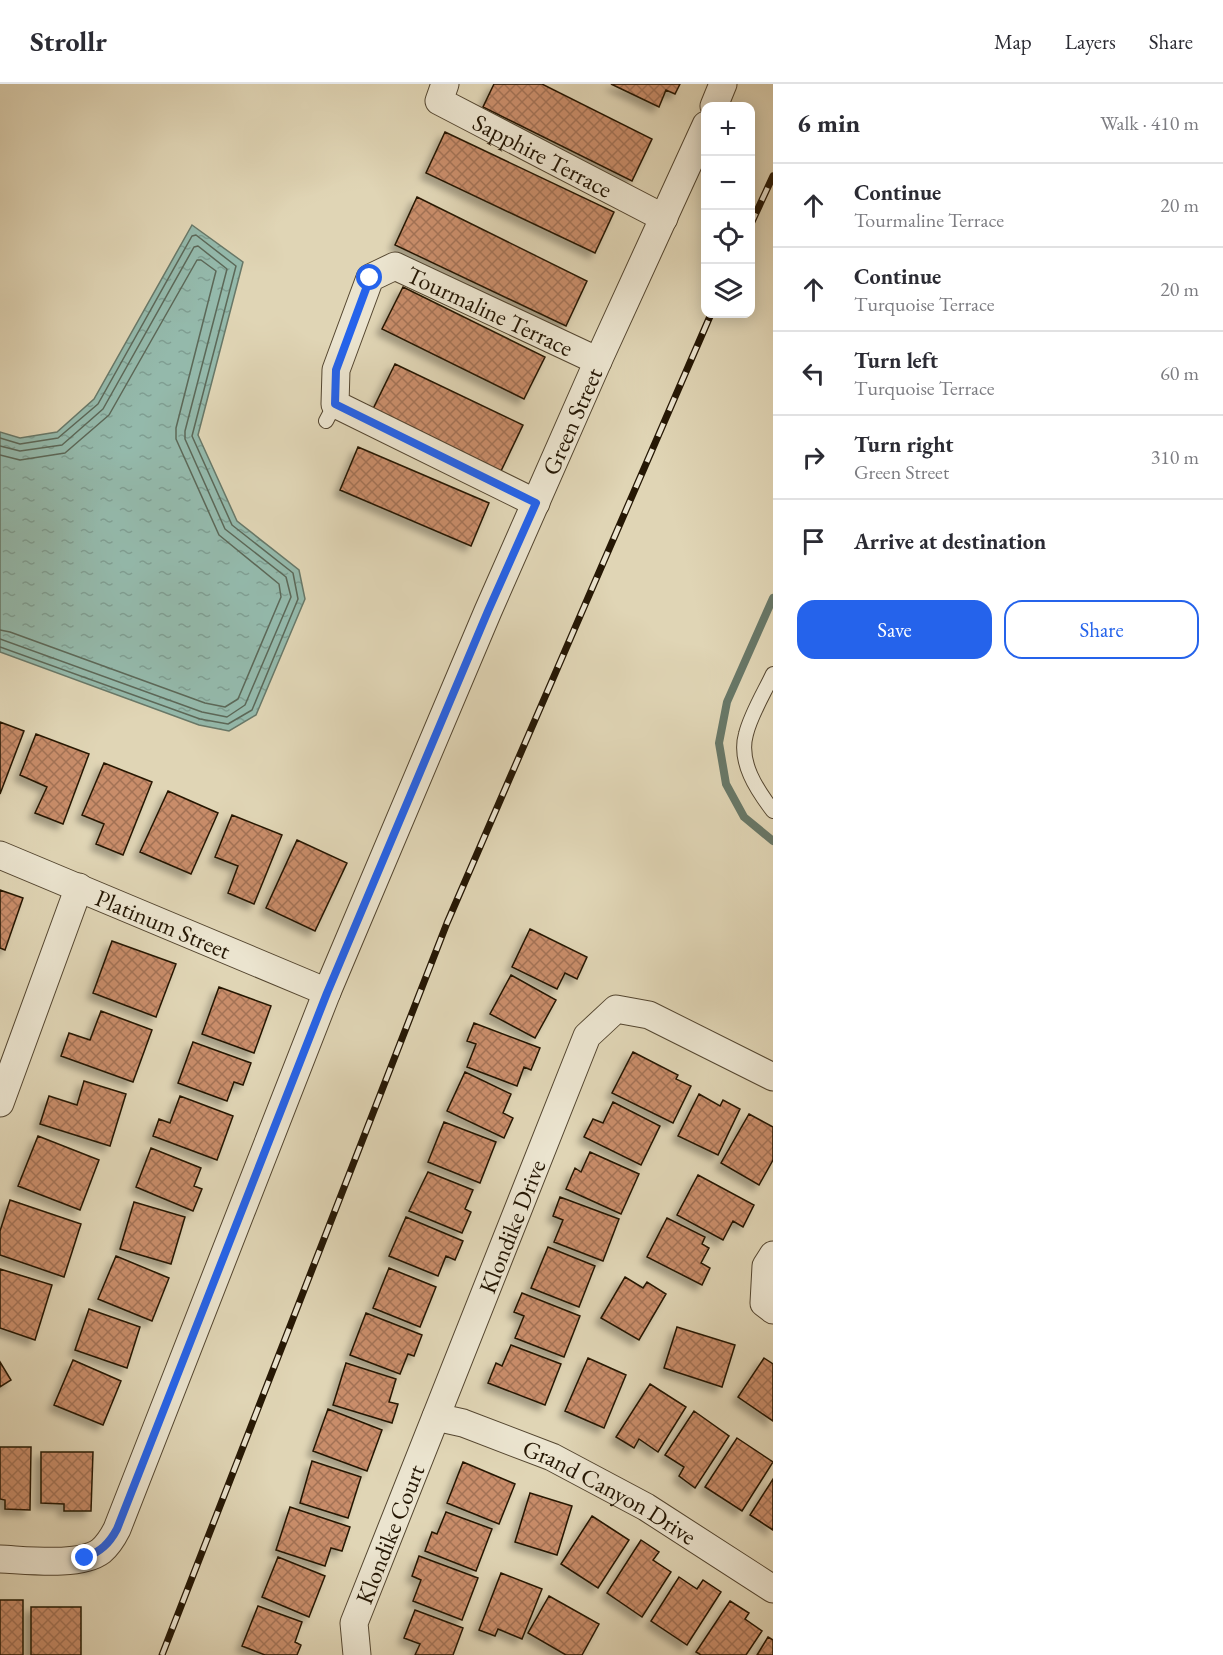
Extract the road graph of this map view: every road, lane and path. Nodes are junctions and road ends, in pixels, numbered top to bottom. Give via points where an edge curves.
1 (445, 84) edge
2 (723, 84) edge
3 (716, 102) edge
4 (701, 134) edge
5 (664, 218) junction
6 (598, 361) junction
7 (536, 503) junction
8 (773, 674) edge
9 (773, 811) edge
10 (0, 855) edge
11 (79, 887) junction
12 (327, 993) junction
13 (773, 1077) edge
14 (0, 1103) edge
15 (773, 1256) edge
16 (773, 1310) edge
17 (436, 1417) junction
18 (0, 1559) edge
19 (773, 1589) edge
20 (357, 1655) edge

1 - 5 street, Sapphire Terrace via 439,101
2 - 3 street
4 - 5 street, Green Street
5 - 6 street, Green Street
6 - 7 street, Green Street
6 - 7 street, Tourmaline Terrace via 395,266 370,278 336,370 331,412
7 - 12 street, Green Street
8 - 9 lane via 746,734 744,755 757,791
10 - 11 street, Platinum Street
11 - 12 street, Platinum Street
11 - 14 street
12 - 18 street, Green Street via 110,1542 85,1558
13 - 17 street, Klondike Drive via 649,1015 616,1009 587,1036
15 - 16 street via 766,1266 764,1303
17 - 19 street, Grand Canyon Drive via 463,1423 552,1457 646,1507
17 - 20 street, Klondike Court via 354,1623

